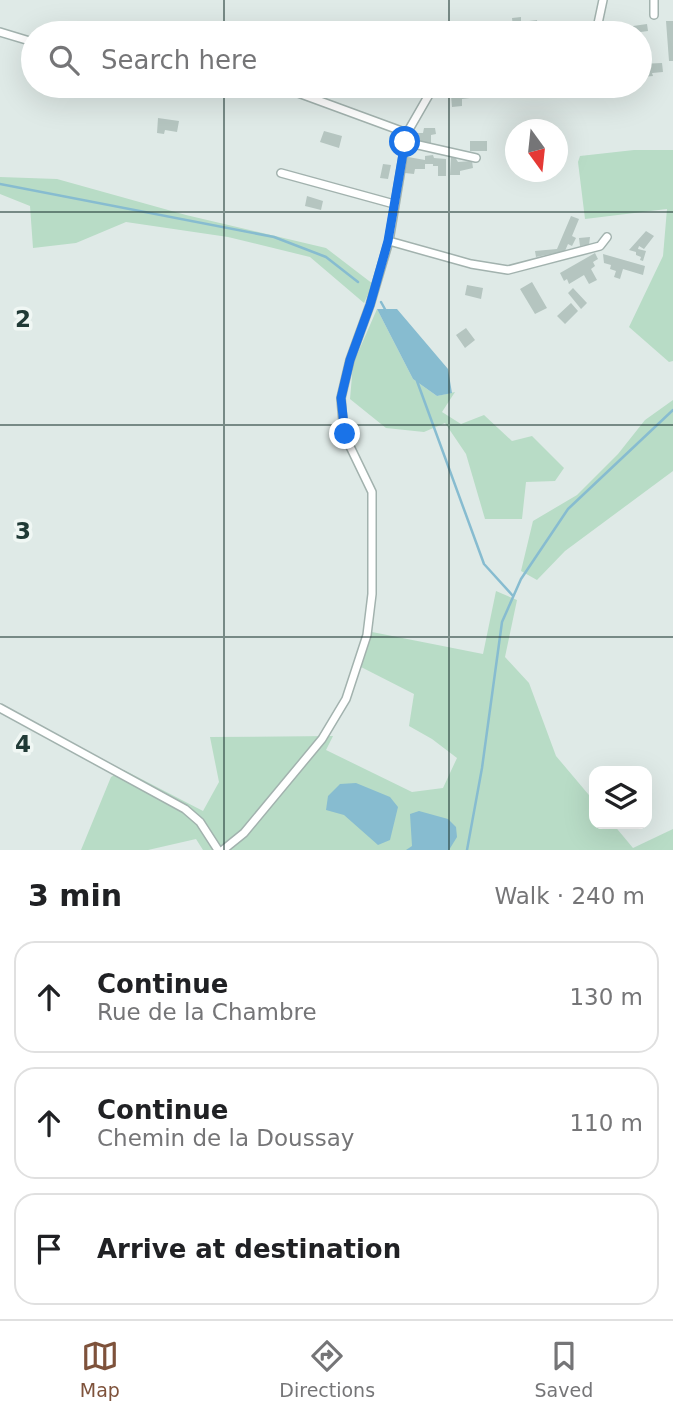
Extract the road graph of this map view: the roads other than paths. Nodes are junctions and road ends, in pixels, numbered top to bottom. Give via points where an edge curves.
1 (603, 0) edge
2 (654, 0) edge
3 (654, 15) dead end
4 (599, 21) edge
5 (0, 33) edge
6 (21, 39) edge
7 (311, 98) edge
8 (428, 98) edge
9 (407, 134) junction
10 (405, 142) junction
11 (476, 158) dead end
12 (282, 173) dead end
13 (394, 204) junction
14 (607, 237) dead end
15 (388, 241) junction
16 (0, 708) edge
17 (220, 850) edge

1 - 4 street
2 - 3 street
5 - 6 street
7 - 9 street
8 - 9 street
9 - 10 street
10 - 11 street
10 - 13 street
12 - 13 street
13 - 15 street
14 - 15 street via 600,247 508,270
15 - 17 street via 341,398 345,434 372,492 372,594 367,635 346,699 322,739 244,833
16 - 17 street via 185,808

